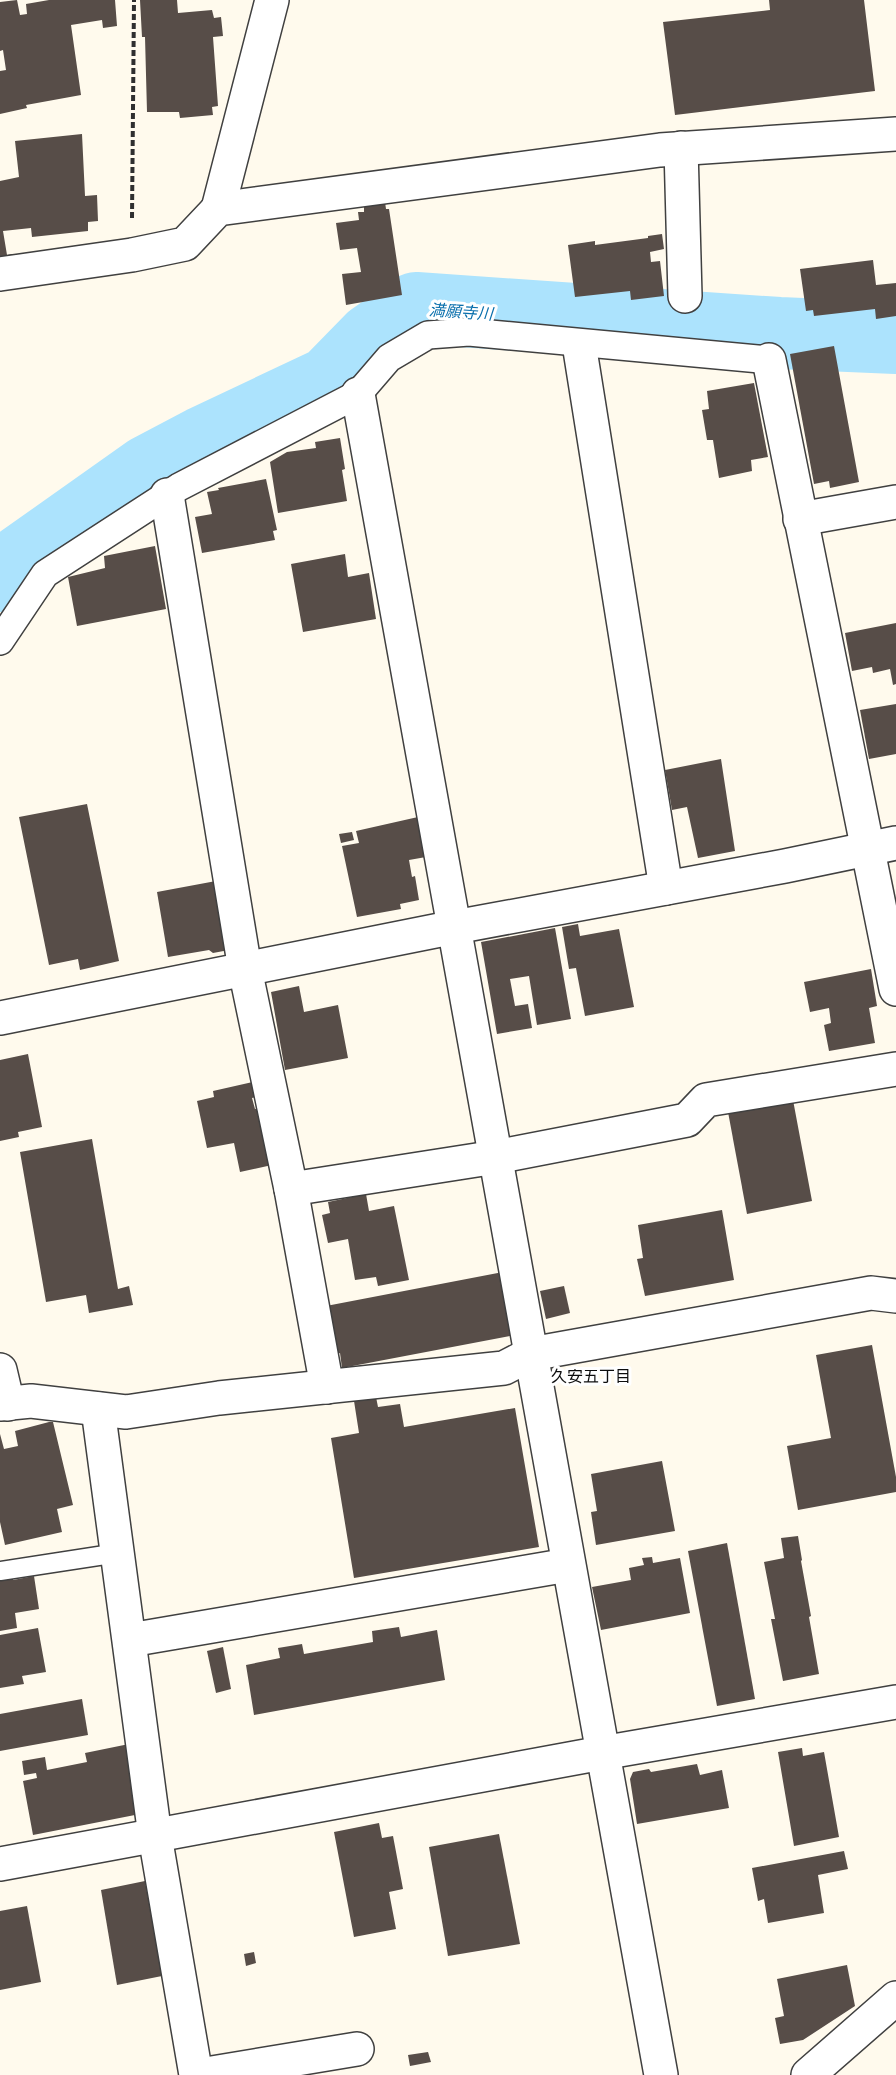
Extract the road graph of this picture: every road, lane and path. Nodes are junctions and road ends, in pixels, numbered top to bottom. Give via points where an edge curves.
1 (134, 0) edge
2 (272, 0) edge
3 (896, 135) edge
4 (681, 148) junction
5 (218, 209) junction
6 (132, 255) junction
7 (0, 274) edge
8 (685, 296) dead end
9 (579, 350) dead end
10 (769, 360) joint
11 (358, 394) junction
12 (167, 495) junction
13 (896, 502) edge
14 (800, 519) junction
15 (0, 641) edge
16 (882, 846) edge
17 (666, 888) junction
18 (455, 927) junction
19 (245, 969) junction
20 (896, 989) edge
21 (0, 1018) edge
22 (896, 1069) edge
23 (496, 1157) junction
24 (291, 1190) junction
25 (896, 1296) edge
26 (531, 1354) junction
27 (0, 1370) edge
28 (327, 1387) junction
29 (4, 1404) edge
30 (98, 1409) junction
31 (118, 1553) junction
32 (568, 1565) junction
33 (0, 1571) edge
34 (130, 1641) junction
35 (896, 1702) edge
36 (602, 1753) junction
37 (155, 1836) junction
38 (0, 1864) edge
39 (896, 1998) edge
40 (357, 2049) dead end
41 (198, 2075) edge
42 (661, 2075) edge
43 (808, 2075) edge

1 - 6 path
2 - 5 street
3 - 4 street
4 - 5 street
4 - 8 street
5 - 6 street via 185,244
6 - 7 street
9 - 17 street
10 - 11 street via 469,332 428,335 389,358
10 - 14 street
11 - 12 street
11 - 18 street
12 - 15 street via 45,574
12 - 19 street
13 - 14 street
14 - 16 street
16 - 17 street
16 - 20 street
17 - 18 street
18 - 19 street
18 - 23 street
19 - 21 street
19 - 24 street
22 - 23 street via 706,1100 687,1120
23 - 24 street
23 - 26 street
24 - 28 street
25 - 26 street via 871,1293
26 - 28 street via 504,1368
26 - 32 street
27 - 29 street
28 - 30 street via 126,1412
29 - 30 street via 31,1401
30 - 31 street
31 - 33 lane
31 - 34 street
32 - 34 street
32 - 36 street
34 - 37 street
35 - 36 street
36 - 37 street
36 - 42 street
37 - 38 street
37 - 41 street
39 - 43 street
40 - 41 street

